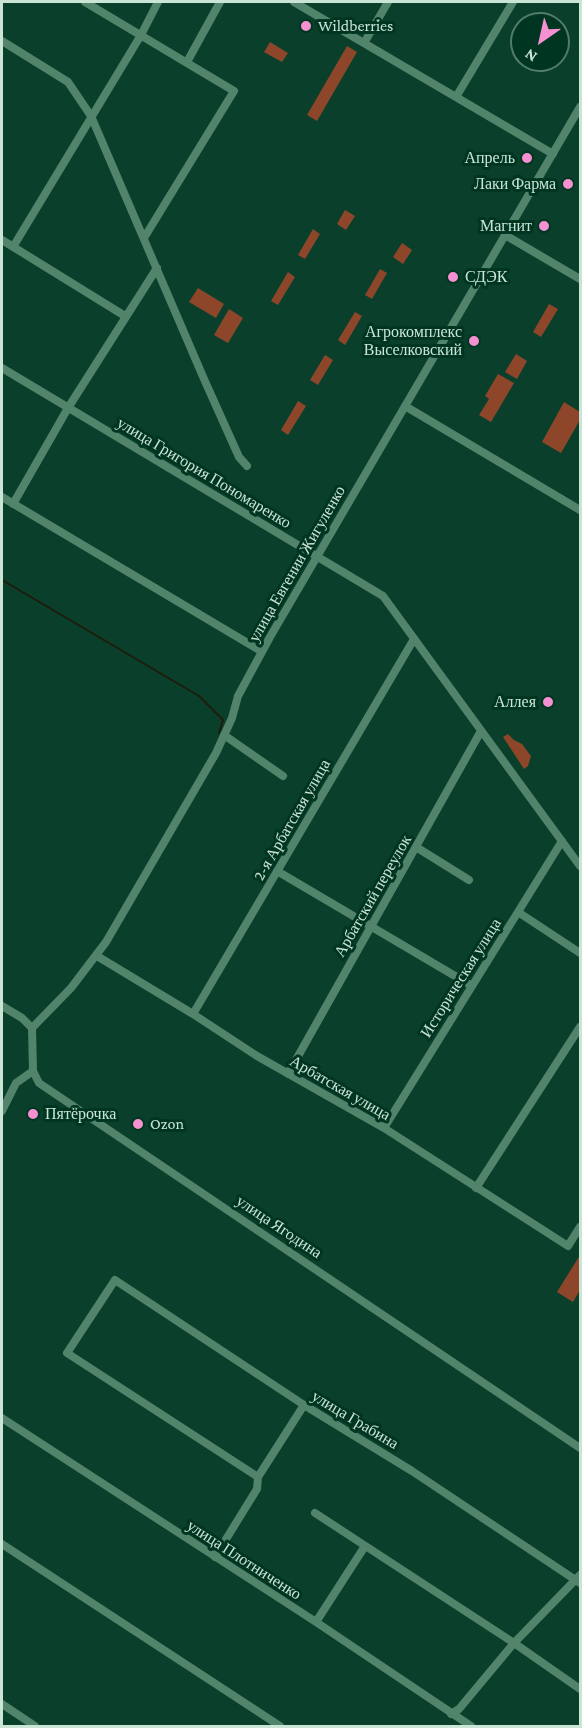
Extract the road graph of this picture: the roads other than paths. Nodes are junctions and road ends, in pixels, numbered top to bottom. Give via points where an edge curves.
1 (85, 2) edge
2 (158, 2) edge
3 (220, 2) edge
4 (294, 2) edge
5 (388, 2) edge
6 (513, 2) edge
7 (141, 35) junction
8 (2, 41) edge
9 (364, 43) junction
10 (187, 62) junction
11 (456, 97) junction
12 (580, 107) edge
13 (92, 116) junction
14 (553, 154) junction
15 (505, 235) junction
16 (144, 238) junction
17 (2, 240) edge
18 (13, 247) junction
19 (157, 268) junction
20 (580, 279) edge
21 (125, 316) junction
22 (2, 368) edge
23 (405, 406) junction
24 (68, 408) junction
25 (247, 466) dead end
26 (2, 497) edge
27 (13, 504) junction
28 (580, 510) edge
29 (316, 556) junction
30 (414, 639) junction
31 (261, 651) junction
32 (482, 731) junction
33 (224, 735) junction
34 (283, 776) dead end
35 (562, 841) junction
36 (416, 847) junction
37 (580, 866) edge
38 (277, 872) junction
39 (469, 880) dead end
40 (518, 912) junction
41 (371, 926) junction
42 (580, 952) edge
43 (97, 956) junction
44 (472, 986) junction
45 (2, 1006) edge
46 (193, 1014) junction
47 (580, 1027) edge
48 (32, 1028) junction
49 (33, 1071) junction
50 (288, 1074) junction
51 (2, 1111) edge
52 (384, 1128) junction
53 (476, 1188) junction
54 (580, 1227) edge
55 (304, 1405) junction
56 (2, 1418) edge
57 (580, 1448) edge
58 (258, 1477) junction
59 (315, 1513) dead end
60 (2, 1544) edge
61 (365, 1546) junction
62 (215, 1557) junction
63 (579, 1579) edge
64 (316, 1622) junction
65 (514, 1643) junction
66 (580, 1689) edge
67 (2, 1704) edge
68 (451, 1714) junction
69 (35, 1726) edge
70 (280, 1726) edge
71 (471, 1726) edge

1 - 7 street
2 - 7 street
3 - 10 street
4 - 9 street
5 - 9 street
6 - 11 street
7 - 10 street
7 - 13 street
8 - 13 street via 68,82
9 - 11 street
10 - 16 street via 234,91
11 - 14 street
12 - 14 street, улица Евгении Жигуленко
13 - 16 street
13 - 18 street
14 - 15 street, улица Евгении Жигуленко
15 - 20 street
15 - 23 street, улица Евгении Жигуленко
16 - 19 street
17 - 18 street
18 - 21 street
19 - 21 street
19 - 25 street via 208,389 239,457
21 - 24 street
22 - 24 street, улица Григория Пономаренко
23 - 28 street
23 - 29 street, улица Евгении Жигуленко
24 - 27 street
24 - 29 street, улица Григория Пономаренко
26 - 27 street
27 - 31 street
29 - 30 street, улица Григория Пономаренко via 383,596
29 - 31 street, улица Евгении Жигуленко
30 - 32 street, улица Григория Пономаренко
30 - 38 street, 2-я Арбатская улица
31 - 33 street, улица Евгении Жигуленко
32 - 35 street, улица Григория Пономаренко
32 - 36 street, Арбатский переулок
33 - 34 street
33 - 43 street, улица Евгении Жигуленко
35 - 37 street, улица Григория Пономаренко
35 - 40 street, Историческая улица
36 - 39 street
36 - 41 street, Арбатский переулок
38 - 41 street
38 - 46 street, 2-я Арбатская улица
40 - 42 street
40 - 44 street, Историческая улица
41 - 44 street
41 - 50 street, Арбатский переулок
43 - 46 street, Арбатская улица
43 - 48 street, улица Евгении Жигуленко
44 - 52 street, Историческая улица
45 - 48 street
46 - 50 street, Арбатская улица
47 - 53 street
48 - 49 street
49 - 51 street via 16,1083
49 - 57 street, улица Ягодина via 39,1083
50 - 52 street, Арбатская улица
52 - 53 street, Арбатская улица
53 - 54 street, Арбатская улица via 568,1246
55 - 58 street
55 - 58 street, улица Грабина via 114,1280 67,1353
55 - 63 street, улица Грабина
56 - 62 street, улица Плотниченко
58 - 62 street via 258,1489
59 - 61 street
60 - 70 street
61 - 64 street
61 - 65 street
62 - 64 street, улица Плотниченко
63 - 65 street
64 - 68 street, улица Плотниченко
65 - 66 street
65 - 68 street
67 - 69 street
68 - 71 street, улица Плотниченко

